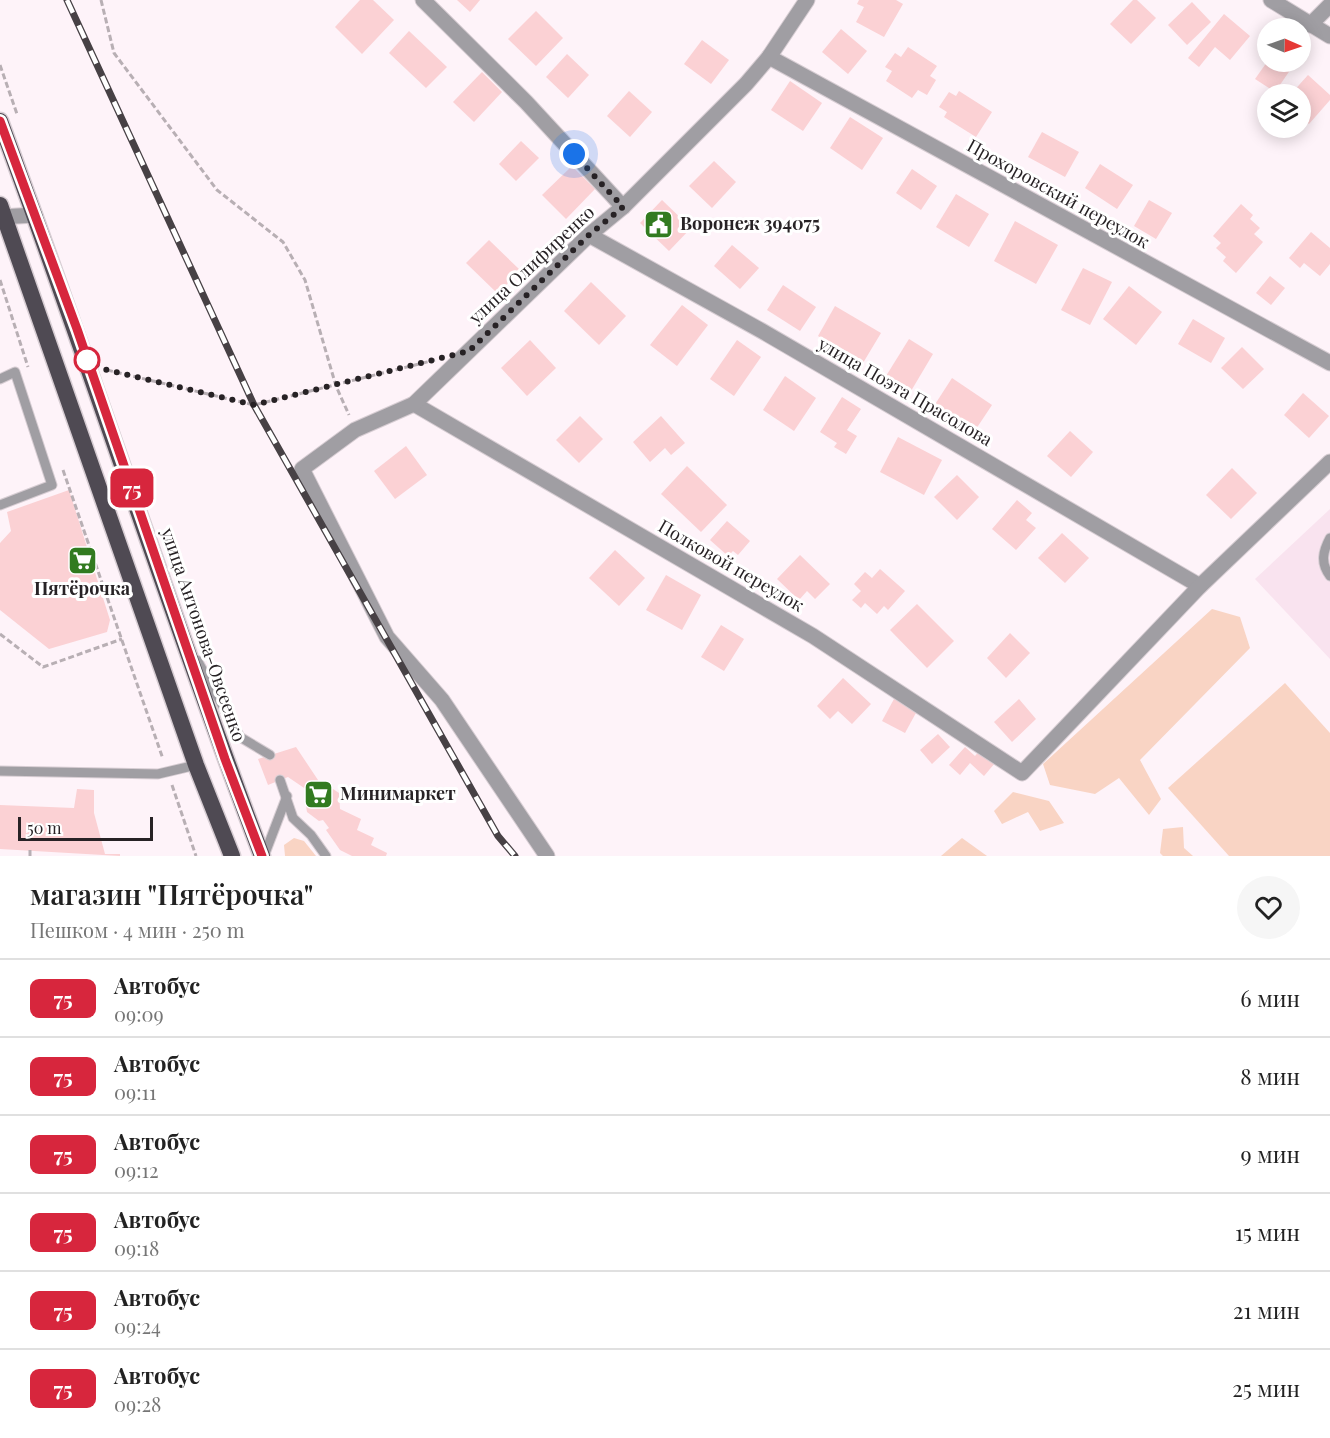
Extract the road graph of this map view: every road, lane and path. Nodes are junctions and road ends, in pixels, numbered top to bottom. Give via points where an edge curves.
1 (101, 0) edge
2 (423, 0) edge
3 (807, 0) edge
4 (1271, 0) edge
5 (1330, 5) edge
6 (1299, 18) edge
7 (1311, 24) edge
8 (1311, 26) edge
9 (1330, 36) edge
10 (769, 57) junction
11 (0, 121) edge
12 (623, 207) junction
13 (1, 213) edge
14 (34, 215) junction
15 (589, 235) junction
16 (0, 280) edge
17 (436, 360) dead end
18 (1330, 363) edge
19 (107, 370) dead end
20 (31, 374) dead end
21 (0, 379) edge
22 (336, 386) junction
23 (414, 404) junction
24 (355, 430) junction
25 (1330, 462) edge
26 (61, 463) dead end
27 (0, 505) edge
28 (1330, 538) edge
29 (1330, 576) edge
30 (1200, 586) junction
31 (182, 633) junction
32 (0, 634) edge
33 (122, 639) junction
34 (270, 755) dead end
35 (196, 765) junction
36 (0, 771) edge
37 (168, 772) junction
38 (280, 780) dead end
39 (287, 796) junction
40 (30, 850) dead end
41 (30, 856) edge
42 (196, 856) edge
43 (232, 856) edge
44 (263, 856) edge
45 (326, 856) edge
46 (547, 856) edge

1 - 22 path via 114,54 217,190 283,242 305,280
2 - 12 street via 526,102
3 - 10 street, улица Олифиренко
4 - 6 street
5 - 7 street
8 - 9 street
10 - 12 street, улица Олифиренко
10 - 18 street, Прохоровский переулок
11 - 14 highway, улица Антонова-Овсеенко
12 - 15 street, улица Олифиренко
13 - 14 street
13 - 35 highway
14 - 31 highway, улица Антонова-Овсеенко
15 - 23 street, улица Олифиренко
15 - 30 street, улица Поэта Прасолова
16 - 20 path
17 - 22 path
19 - 22 path via 254,405
21 - 27 lane via 15,372 52,485
22 - 24 path
23 - 24 street, улица Олифиренко
23 - 30 street, Полковой переулок via 813,636 1022,772
24 - 46 street, улица Олифиренко via 302,469 387,638 442,700
25 - 30 street
26 - 33 path
28 - 29 lane via 1323,551 1324,569
31 - 34 lane via 240,737
31 - 44 highway, улица Антонова-Овсеенко
32 - 33 path via 43,667
33 - 37 path
35 - 37 lane
35 - 43 highway
36 - 37 lane
37 - 42 path
38 - 39 lane
39 - 44 lane
39 - 45 lane via 292,819
40 - 41 path

